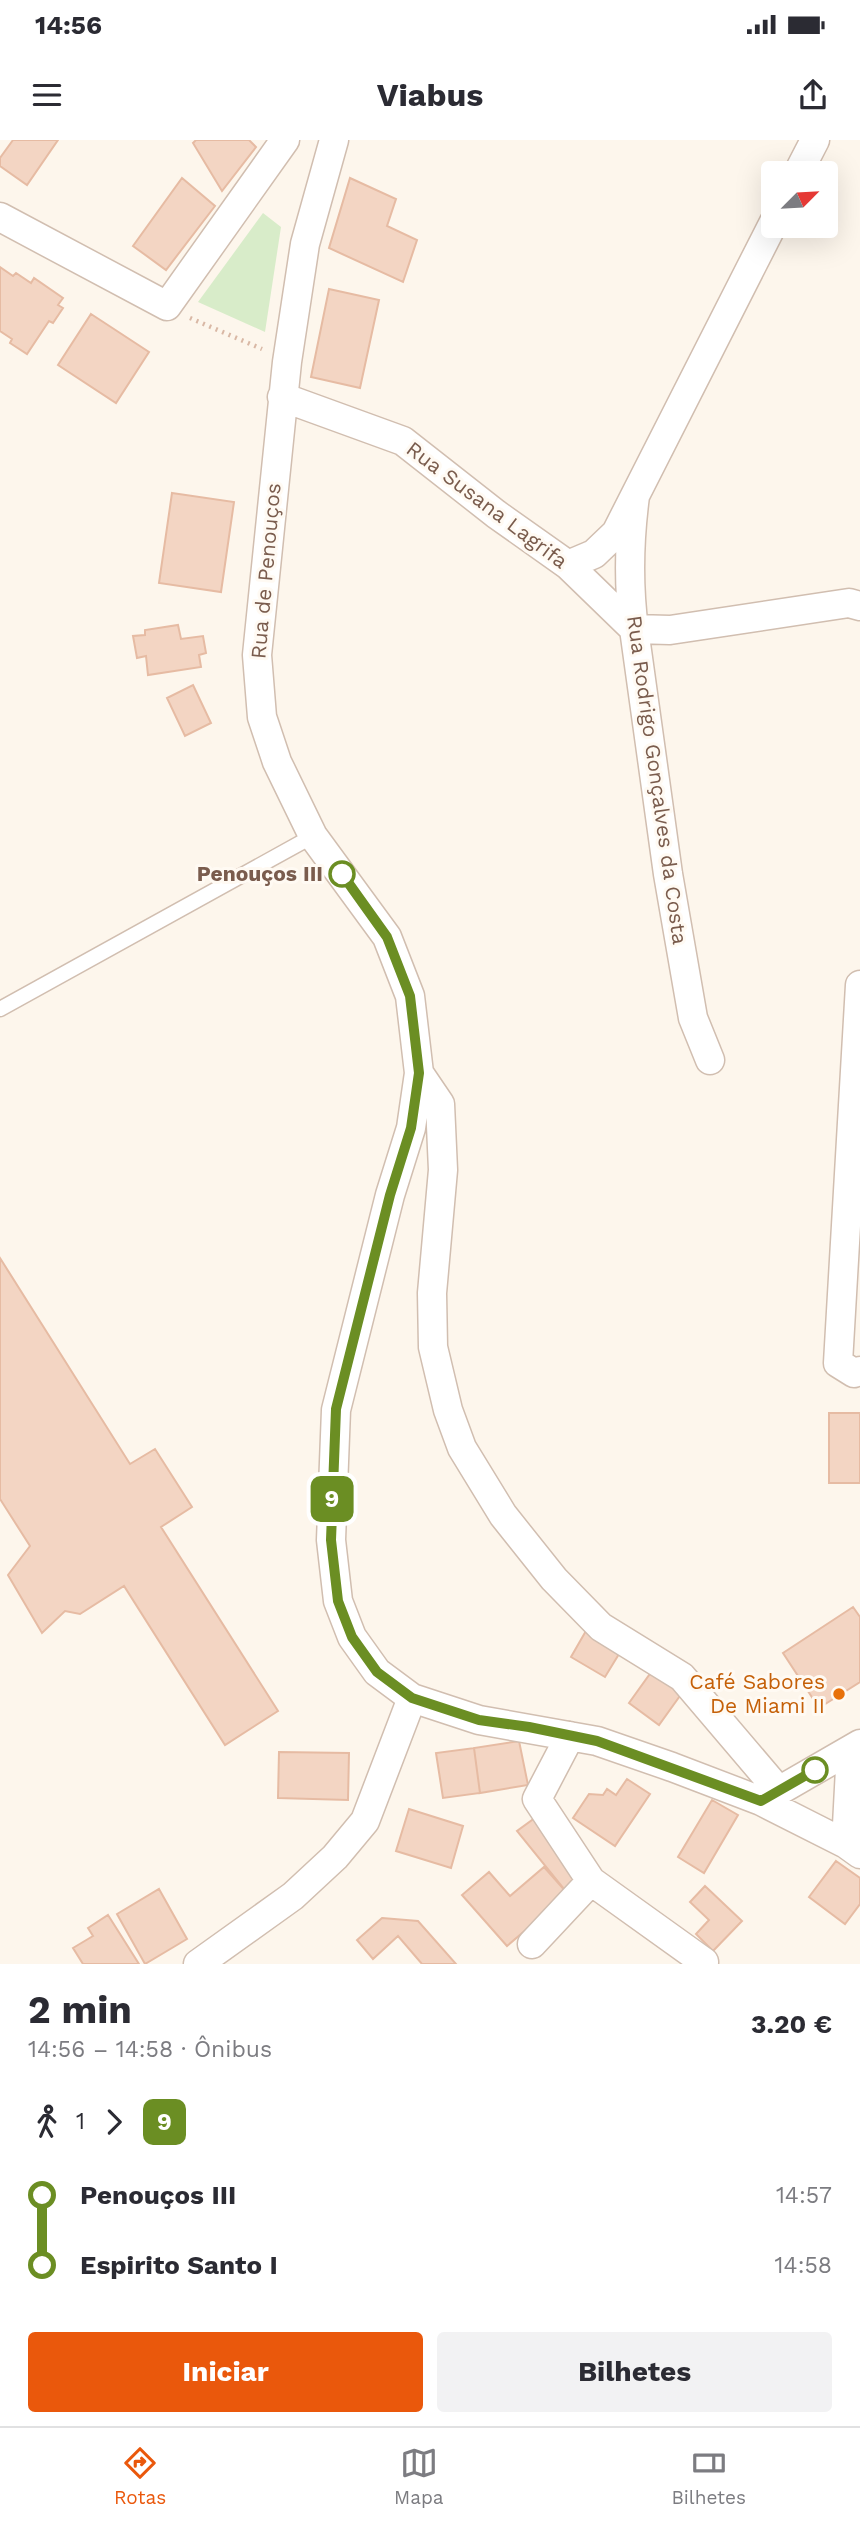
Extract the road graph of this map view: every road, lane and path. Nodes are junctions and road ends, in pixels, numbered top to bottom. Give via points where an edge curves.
1 (285, 140) edge
2 (334, 140) edge
3 (815, 140) edge
4 (804, 161) edge
5 (0, 217) edge
6 (766, 238) edge
7 (189, 317) dead end
8 (269, 352) dead end
9 (282, 397) junction
10 (635, 496) junction
11 (568, 565) junction
12 (860, 606) edge
13 (634, 629) junction
14 (313, 836) junction
15 (860, 985) edge
16 (0, 1009) edge
17 (710, 1060) dead end
18 (419, 1073) junction
19 (849, 1367) edge
20 (412, 1698) junction
21 (570, 1736) junction
22 (855, 1747) edge
23 (770, 1796) junction
24 (853, 1849) edge
25 (591, 1881) junction
26 (532, 1944) dead end
27 (704, 1962) dead end
28 (198, 1964) edge

1 - 5 street via 167,306
2 - 9 street, Rua de Penouços via 305,244
3 - 4 street
6 - 10 street, Rua Rodrigo Gonçalves da Costa
7 - 8 path
9 - 11 street, Rua Susana Lagrifa via 403,441
9 - 14 street, Rua de Penouços via 257,655 262,717 277,762
10 - 11 street, Rua Rodrigo Gonçalves da Costa via 616,533 594,554
10 - 13 street, Rua Rodrigo Gonçalves da Costa via 629,542
11 - 13 street, Rua Susana Lagrifa
12 - 13 street via 849,603 670,630
13 - 17 street, Rua Rodrigo Gonçalves da Costa via 693,1018
14 - 16 lane
14 - 18 street, Rua de Penouços via 387,937 410,996
15 - 19 street
18 - 20 street, Rua de Penouços via 411,1128 336,1409 331,1540 338,1601 352,1637 377,1672
18 - 23 street via 440,1104 443,1170 432,1293 433,1347 462,1448 503,1515 554,1579 601,1627 682,1677
20 - 21 street, Rua de Penouços via 479,1720
20 - 28 street via 365,1821 293,1896
21 - 23 street, Rua de Penouços
21 - 25 street via 537,1799
22 - 23 street
22 - 24 street
23 - 24 street, Rua de Penouços
25 - 26 street
25 - 27 street

